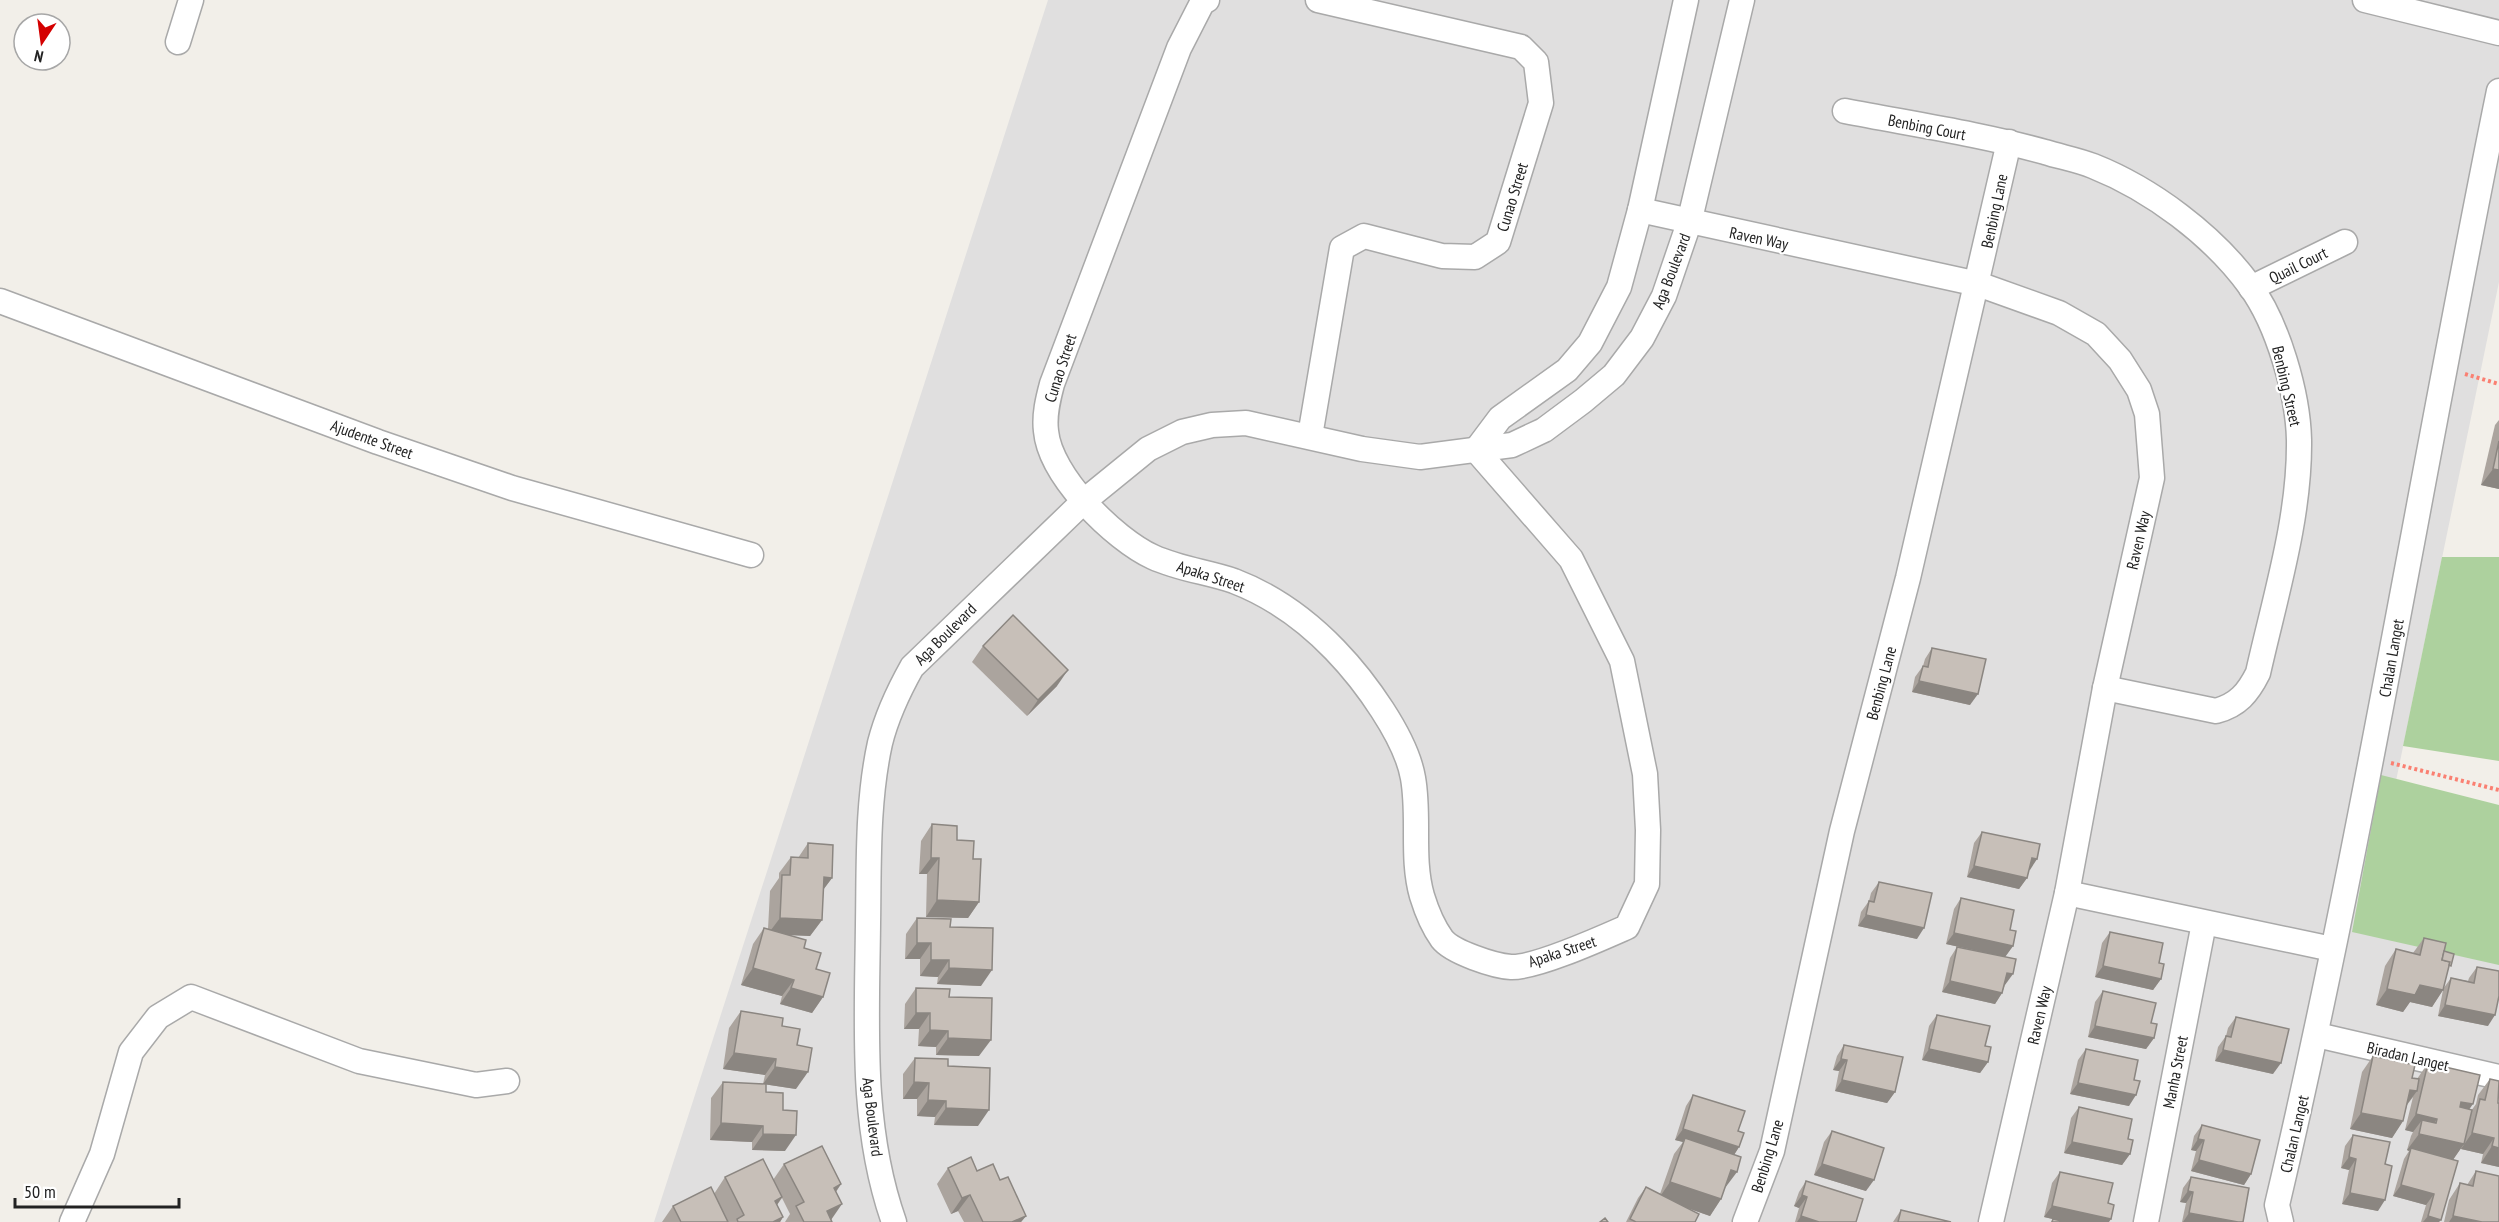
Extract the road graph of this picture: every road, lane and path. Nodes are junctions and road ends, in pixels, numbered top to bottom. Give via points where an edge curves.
1 (191, 0) edge
2 (1207, 0) edge
3 (1318, 0) edge
4 (1686, 0) edge
5 (1742, 0) edge
6 (2365, 0) edge
7 (2499, 33) edge
8 (178, 42) dead end
9 (2499, 91) edge
10 (1845, 111) dead end
11 (2009, 142) junction
12 (1640, 210) junction
13 (1689, 223) junction
14 (2345, 242) dead end
15 (1978, 284) junction
16 (2251, 288) junction
17 (0, 301) edge
18 (2445, 369) junction
19 (2499, 384) edge
20 (1310, 436) junction
21 (1476, 450) junction
22 (1084, 501) junction
23 (751, 555) dead end
24 (2104, 688) junction
25 (2373, 759) junction
26 (2499, 790) edge
27 (2067, 893) junction
28 (2204, 923) junction
29 (2332, 949) junction
30 (2317, 1035) junction
31 (2499, 1077) edge
32 (507, 1081) dead end
33 (72, 1222) edge
34 (894, 1222) edge
35 (1745, 1222) edge
36 (1991, 1222) edge
37 (2146, 1222) edge
38 (2281, 1222) edge

1 - 8 street
2 - 22 street, Cunao Street via 1179,48 1052,384 1046,432 1065,476
3 - 20 street, Cunao Street via 1521,47 1536,62 1541,103 1498,242 1475,257 1442,256 1364,236 1342,248
4 - 12 street
5 - 13 street, Aga Boulevard
6 - 7 street
9 - 18 street, Chalan Langet
10 - 11 street, Benbing Court
11 - 15 street, Benbing Lane
11 - 16 street, Benbing Street via 2092,165 2132,183 2167,206 2228,259
12 - 13 street, Raven Way
12 - 21 street via 1619,286 1590,343 1568,370 1500,418
13 - 15 street, Raven Way
13 - 21 street, Aga Boulevard via 1658,307 1642,338 1614,375 1544,430 1512,445
14 - 16 street, Quail Court
15 - 24 street, Raven Way via 2059,313 2096,334 2120,360 2139,390 2147,414 2152,478
15 - 35 street, Benbing Lane via 1908,578 1842,831 1772,1150
16 - 24 street, Benbing Street via 2281,350 2299,440 2295,505 2258,673 2248,692 2232,707 2216,711
17 - 23 street, Ajudente Street via 512,488
18 - 19 path
18 - 25 street, Chalan Langet
20 - 21 street, Aga Boulevard via 1362,449 1420,457
20 - 22 street, Aga Boulevard via 1246,423 1182,432 1148,450
21 - 22 street, Apaka Street via 1571,559 1593,600 1622,661 1645,774 1647,884 1627,927 1589,944 1512,967 1476,959 1442,940 1422,896 1413,777 1403,746 1358,676 1335,650 1297,615 1264,596 1234,581 1152,556 1120,537
22 - 34 street, Aga Boulevard via 912,667 893,701 880,742 872,787 867,1056 873,1134
24 - 27 street, Raven Way
25 - 26 path
25 - 29 street, Chalan Langet
27 - 28 street
27 - 36 street, Raven Way
28 - 29 street
28 - 37 street, Manha Street
29 - 30 street, Chalan Langet
30 - 31 street, Biradan Langet
30 - 38 street, Chalan Langet via 2277,1205
32 - 33 street via 476,1085 359,1060 191,997 158,1017 131,1052 102,1154

